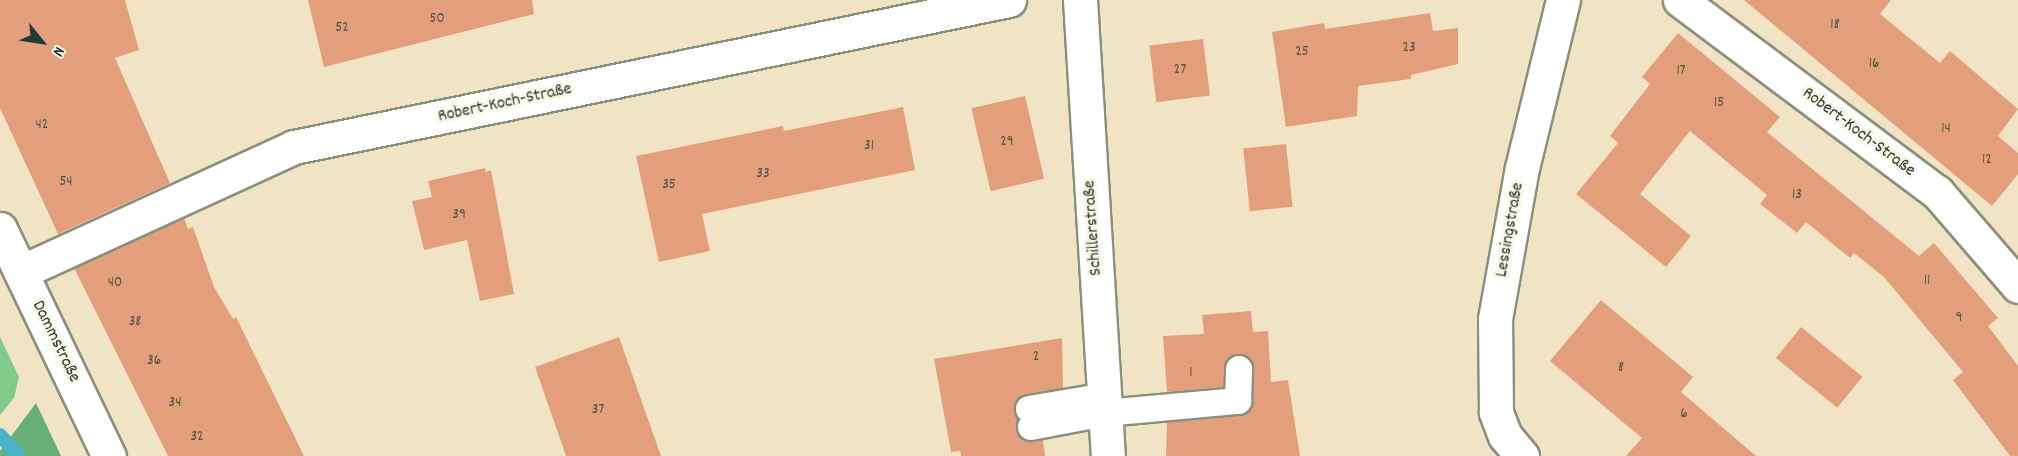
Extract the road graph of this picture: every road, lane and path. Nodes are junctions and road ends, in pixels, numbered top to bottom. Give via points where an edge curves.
1 (1009, 0) edge
2 (1080, 0) edge
3 (1563, 0) edge
4 (1680, 0) edge
5 (0, 229) edge
6 (21, 272) junction
7 (2018, 286) edge
8 (1239, 369) dead end
9 (1105, 405) junction
10 (1030, 418) dead end
11 (109, 456) edge
12 (1108, 456) edge
13 (1522, 456) edge

1 - 6 street, Robert-Koch-Straße via 294,147
2 - 9 street, Schillerstraße
3 - 13 street, Lessingstraße via 1522,168 1495,319 1496,412 1505,436
4 - 7 street, Robert-Koch-Straße via 1937,192
5 - 6 street, Dammstraße
6 - 11 street, Dammstraße
8 - 9 lane via 1238,400
9 - 10 lane
9 - 12 street, Schillerstraße

